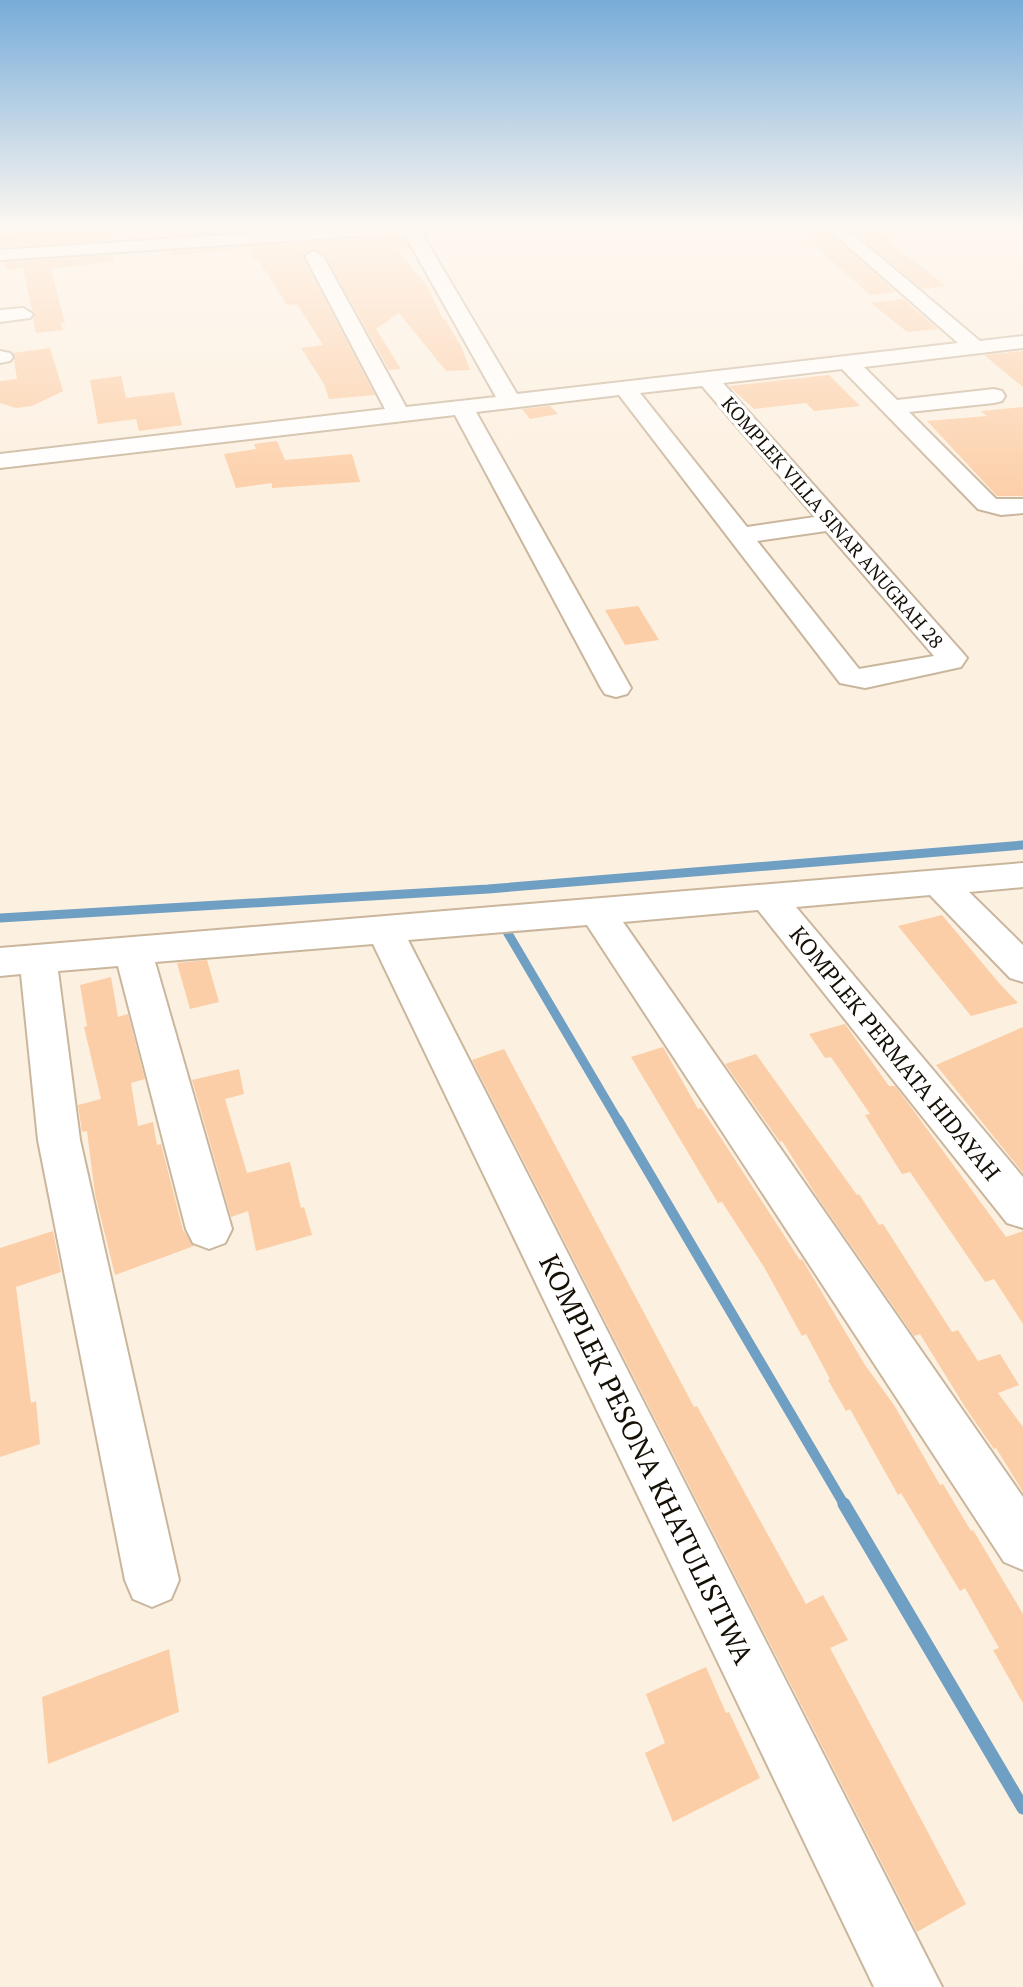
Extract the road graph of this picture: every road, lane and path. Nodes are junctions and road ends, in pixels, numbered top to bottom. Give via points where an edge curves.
1 (347, 318) edge
2 (462, 318) edge
3 (941, 318) edge
4 (1023, 342) edge
5 (976, 348) junction
6 (848, 363) junction
7 (708, 380) junction
8 (625, 390) junction
9 (994, 396) dead end
10 (511, 403) junction
11 (892, 407) junction
12 (463, 409) junction
13 (400, 415) junction
14 (0, 461) edge
15 (1023, 506) edge
16 (833, 522) junction
17 (741, 536) junction
18 (616, 688) dead end
19 (1023, 875) edge
20 (938, 882) junction
21 (767, 896) junction
22 (596, 910) junction
23 (385, 931) junction
24 (133, 951) junction
25 (19, 960) edge
26 (1023, 968) edge
27 (1023, 1209) edge
28 (209, 1228) dead end
29 (1023, 1543) edge
30 (152, 1580) dead end
31 (909, 1987) edge

1 - 13 street
2 - 10 street
3 - 5 street
4 - 5 street
5 - 6 street
6 - 7 street
6 - 11 street
7 - 8 street
7 - 16 street, KOMPLEK VILLA SINAR ANUGRAH 28
8 - 10 street
8 - 17 street, KOMPLEK VILLA SINAR ANUGRAH 28
9 - 11 street
10 - 12 street
11 - 15 street via 987,503 1001,508
12 - 13 street
12 - 18 street
13 - 14 street
16 - 17 street
16 - 17 street, KOMPLEK VILLA SINAR ANUGRAH 28 via 951,661 865,679 850,677
19 - 20 street
20 - 21 street
20 - 26 street
21 - 22 street
21 - 27 street, KOMPLEK PERMATA HIDAYAH
22 - 23 street
22 - 29 street
23 - 24 street
23 - 31 street, KOMPLEK PESONA KHATULISTIWA
24 - 25 street
24 - 28 street
25 - 30 street

